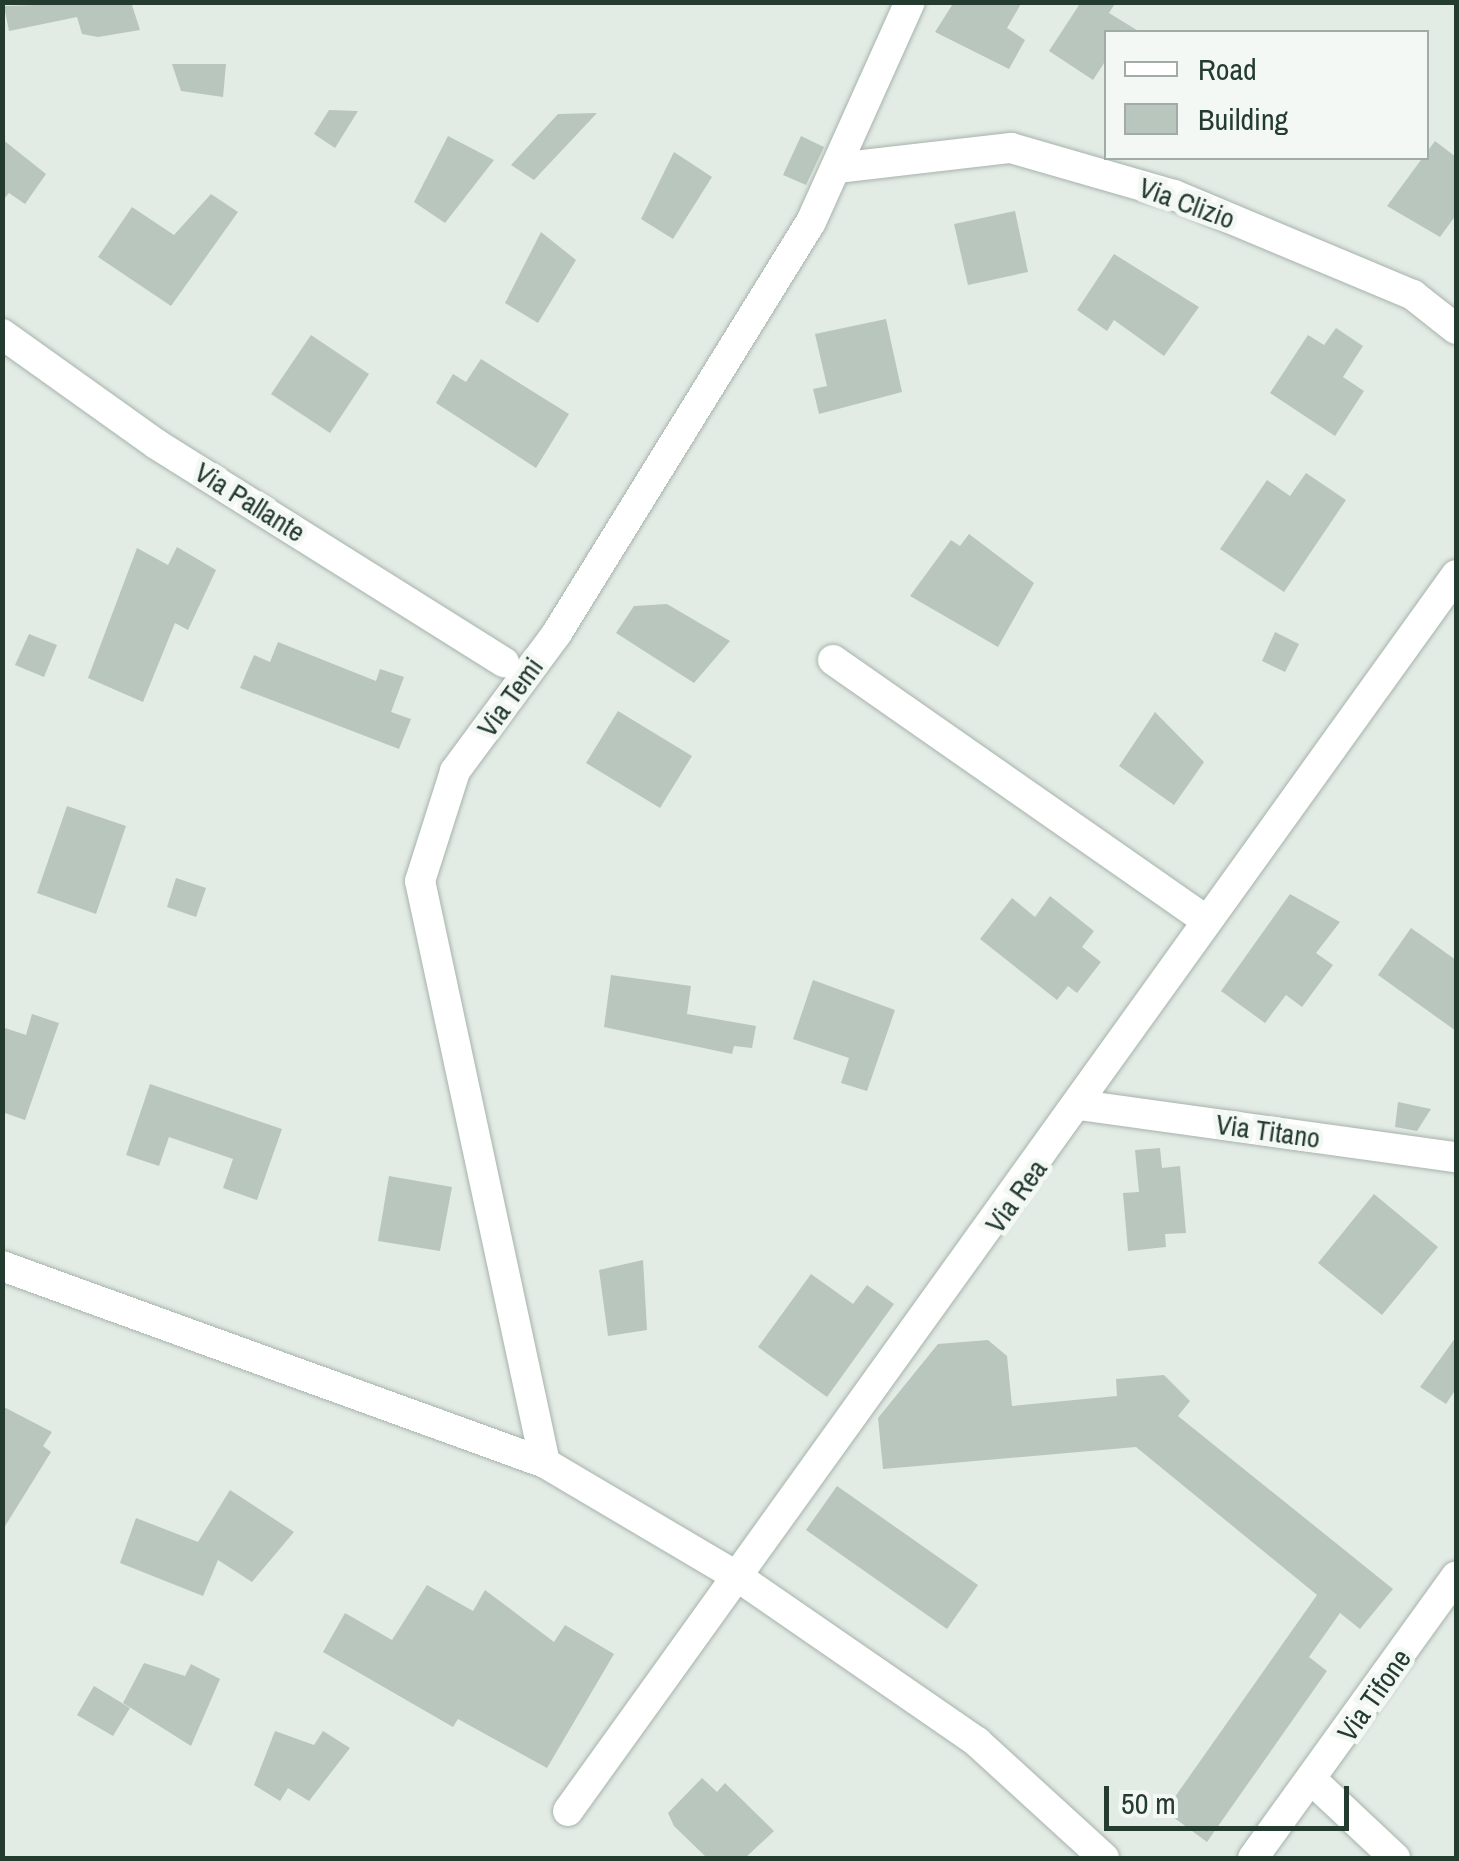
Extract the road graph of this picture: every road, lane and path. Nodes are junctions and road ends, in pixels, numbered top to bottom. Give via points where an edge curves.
1 (910, 2) edge
2 (836, 168) junction
3 (1456, 329) edge
4 (2, 334) edge
5 (1456, 575) edge
6 (833, 660) dead end
7 (504, 662) dead end
8 (1207, 921) junction
9 (1079, 1105) junction
10 (1456, 1157) edge
11 (2, 1266) edge
12 (544, 1463) junction
13 (1456, 1577) edge
14 (741, 1579) junction
15 (1312, 1780) junction
16 (568, 1812) dead end
17 (1104, 1858) edge
18 (1252, 1858) edge
19 (1395, 1858) edge

1 - 2 street, Via Temi
2 - 3 street, Via Clizio via 1011,148 1174,195 1413,295
2 - 12 street, Via Temi via 557,634 455,771 420,881
4 - 7 street, Via Pallante via 156,444
5 - 8 street, Via Rea
6 - 8 street
8 - 9 street, Via Rea
9 - 10 street, Via Titano
9 - 14 street, Via Rea
11 - 12 street
12 - 14 street
13 - 15 street, Via Tifone
14 - 16 street, Via Rea
14 - 17 street via 977,1742
15 - 18 street, Via Tifone
15 - 19 street

